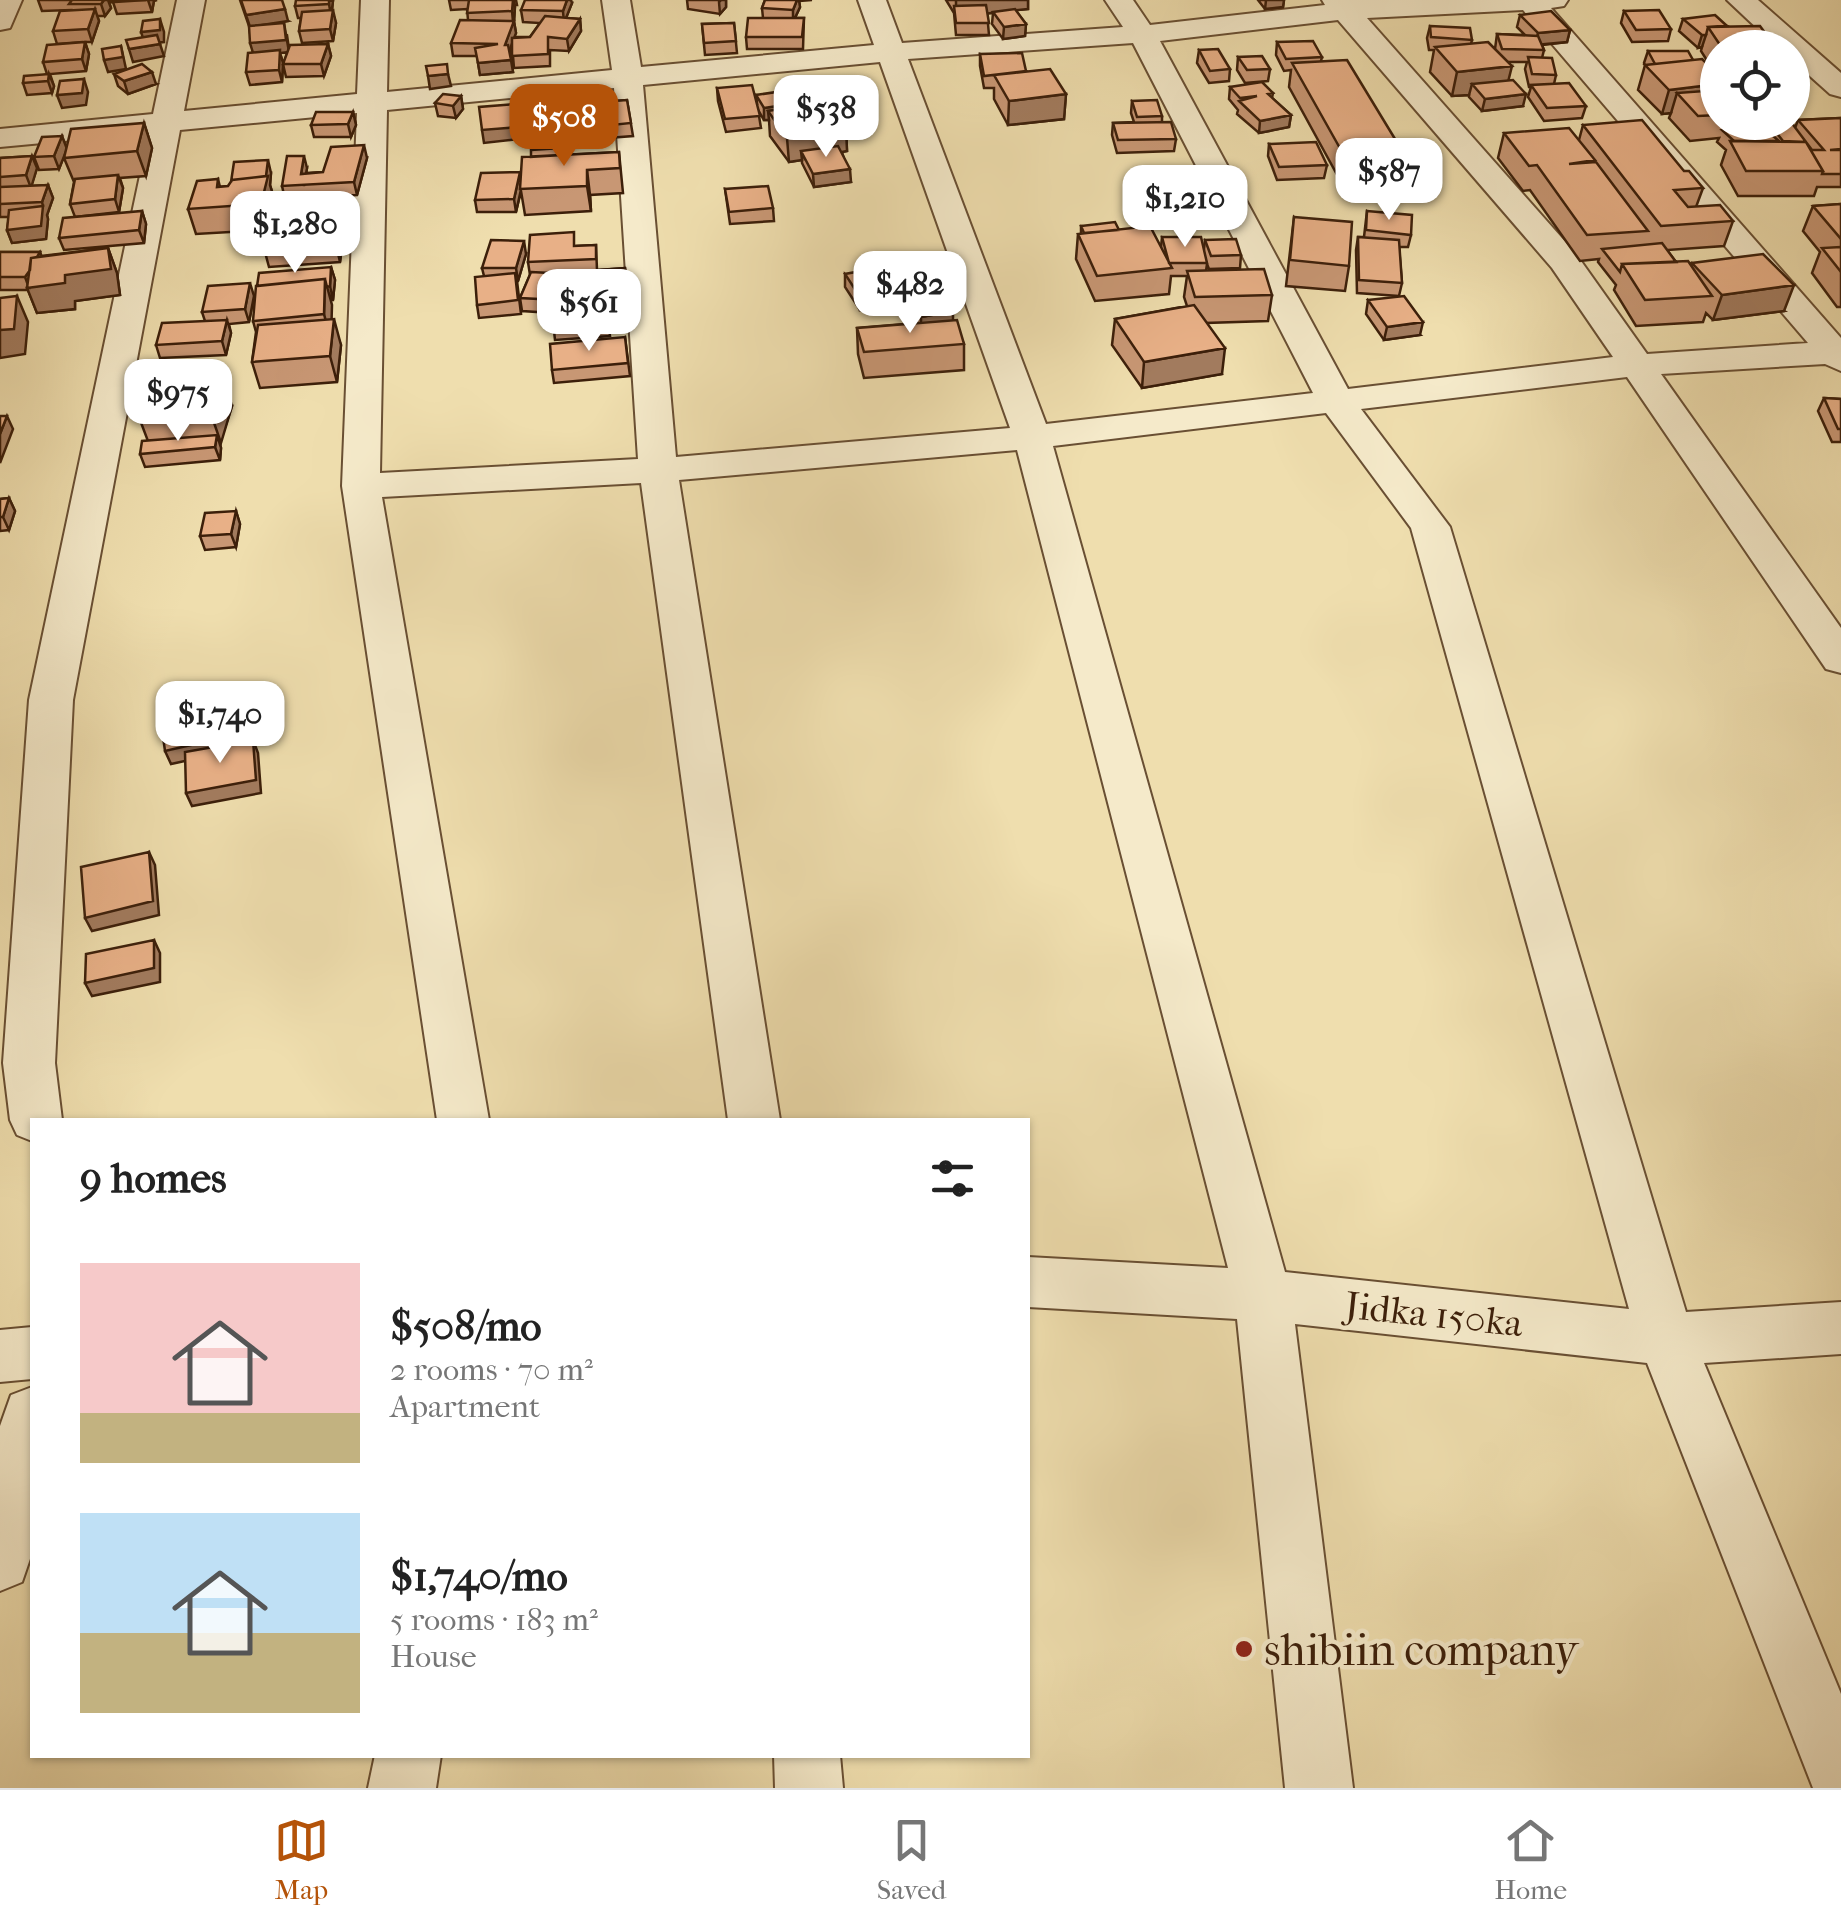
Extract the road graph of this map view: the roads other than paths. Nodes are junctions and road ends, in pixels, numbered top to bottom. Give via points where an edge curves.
1 (8, 0) edge
2 (191, 0) edge
3 (375, 0) edge
4 (616, 0) edge
5 (872, 0) edge
6 (1554, 0) edge
7 (1741, 0) edge
8 (1529, 1) edge
9 (1340, 5) edge
10 (1130, 17) edge
11 (0, 22) edge
12 (891, 52) junction
13 (628, 80) junction
14 (1841, 88) edge
15 (372, 102) junction
16 (168, 123) junction
17 (0, 138) edge
18 (1839, 355) edge
19 (1639, 364) junction
20 (1336, 401) junction
21 (1032, 437) junction
22 (658, 470) junction
23 (361, 486) junction
24 (1841, 659) edge
25 (36, 1118) edge
26 (463, 1118) edge
27 (754, 1118) edge
28 (1030, 1282) edge
29 (1263, 1295) junction
30 (1841, 1328) edge
31 (1666, 1339) junction
32 (30, 1353) edge
33 (0, 1356) edge
34 (30, 1425) edge
35 (0, 1560) edge
36 (407, 1758) edge
37 (807, 1758) edge
38 (1841, 1774) edge
39 (402, 1788) edge
40 (809, 1788) edge
41 (1320, 1788) edge

1 - 11 street
2 - 16 street
3 - 15 street
4 - 13 street
5 - 12 street
6 - 8 street
7 - 14 street
8 - 9 street
8 - 18 street
9 - 10 street
9 - 19 street via 1564,261
10 - 12 street
10 - 20 street
12 - 13 street
12 - 21 street
13 - 15 street
13 - 22 street
15 - 16 street
15 - 23 street
16 - 17 street
16 - 25 street via 51,700 29,1063
18 - 19 street
19 - 20 street
19 - 24 street
20 - 21 street
20 - 31 street via 1430,527
21 - 22 street
21 - 29 street
22 - 23 street
22 - 27 street
23 - 26 street
28 - 29 street, Jidka 150ka
29 - 31 street, Jidka 150ka
29 - 41 street
30 - 31 street, Jidka 150ka
31 - 38 street
32 - 33 street
34 - 35 street
36 - 39 street
37 - 40 street

